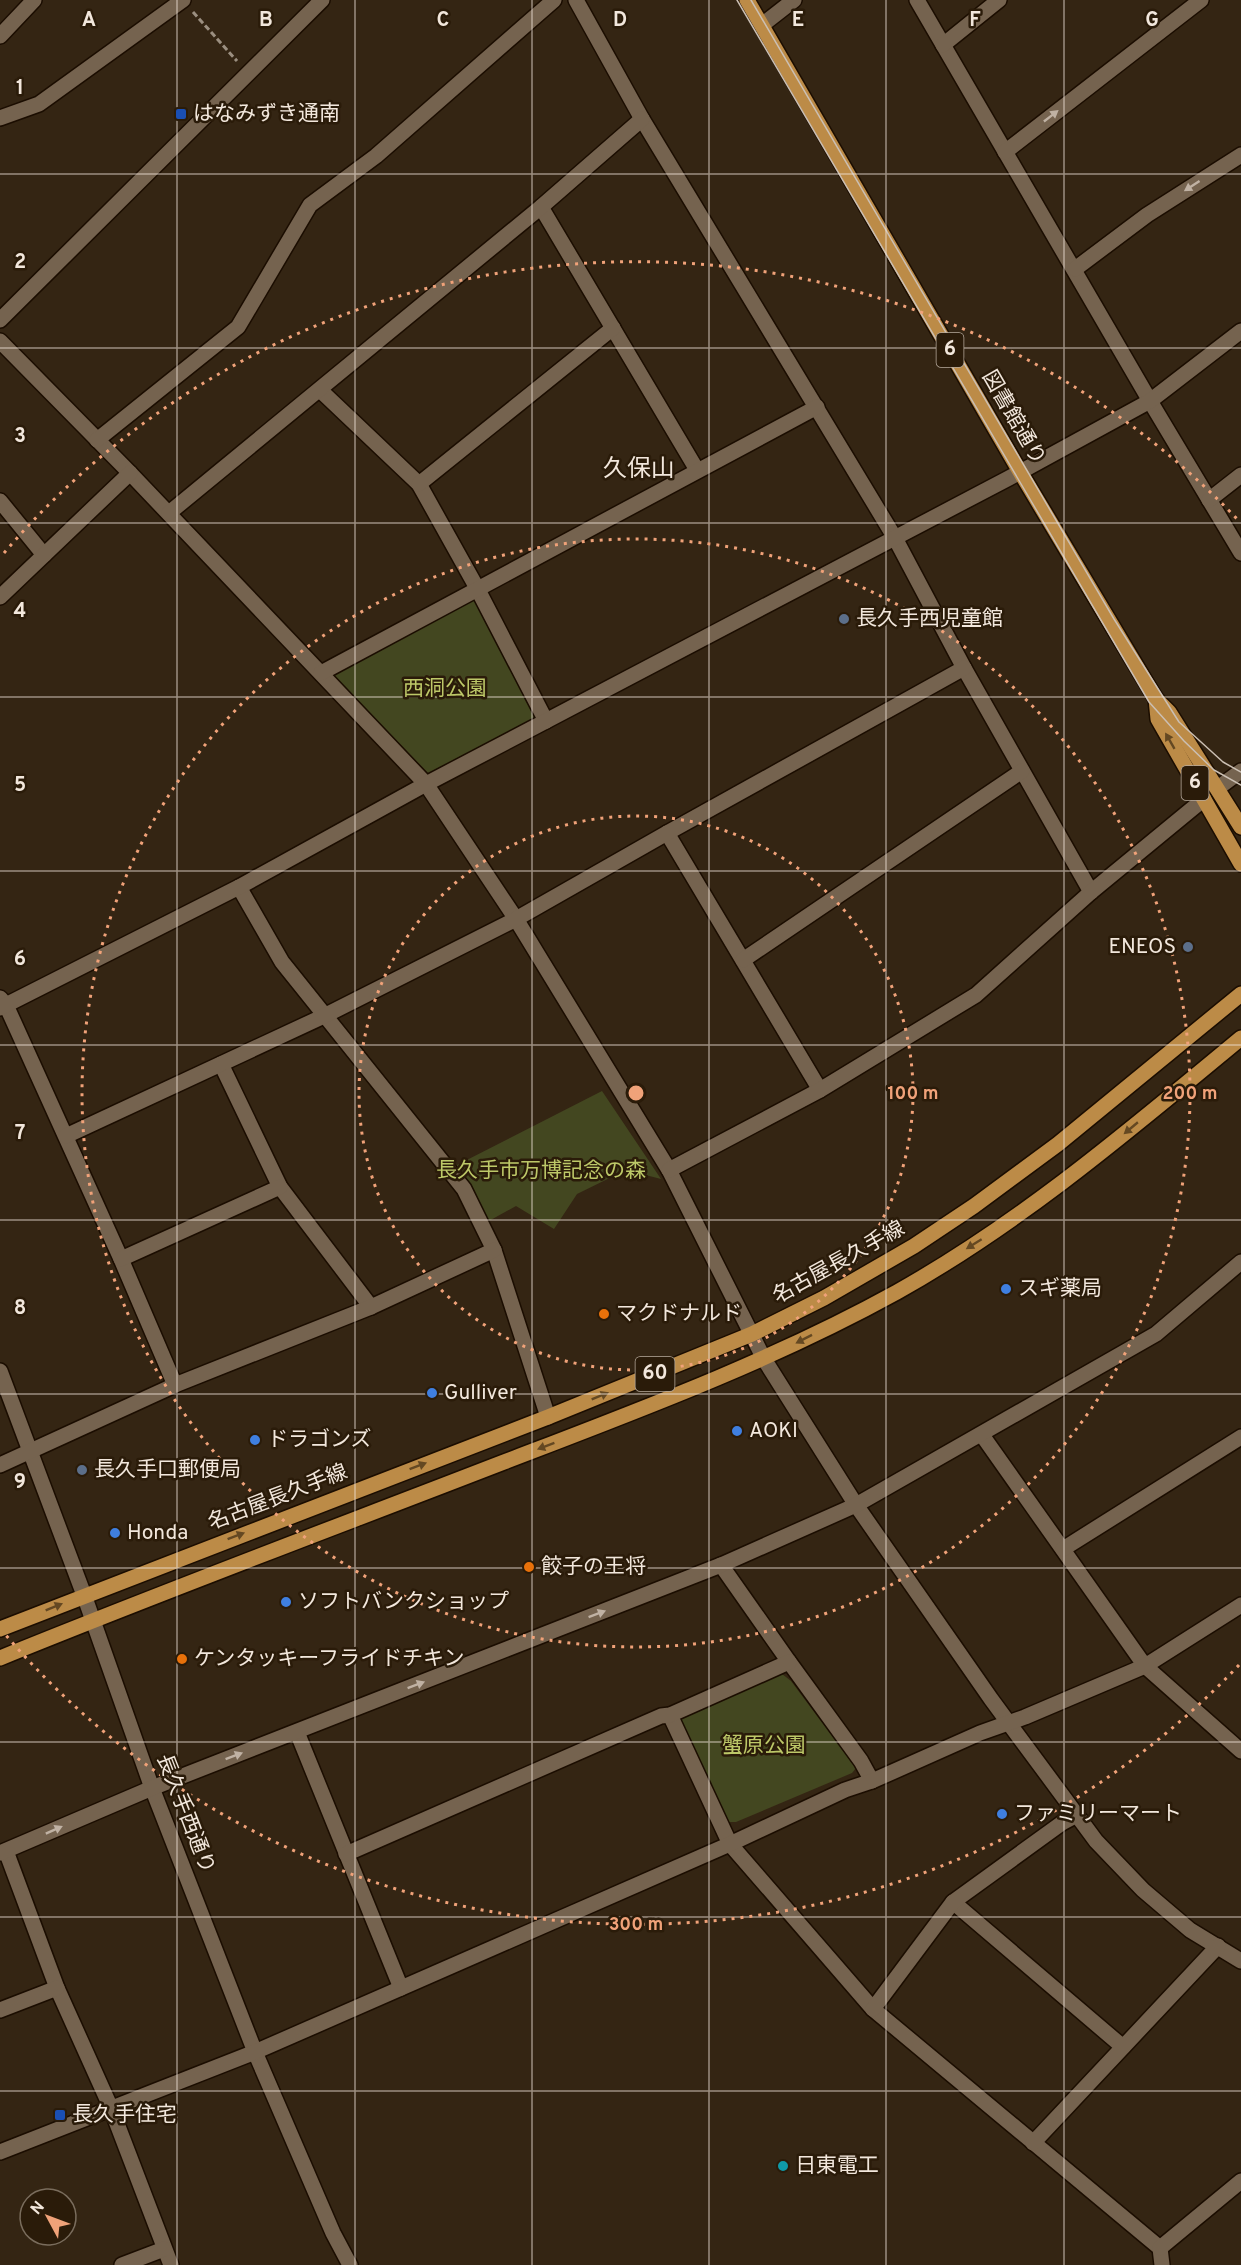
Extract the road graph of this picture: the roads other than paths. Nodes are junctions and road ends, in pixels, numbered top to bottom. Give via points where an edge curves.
1 (34, 0) edge
2 (183, 0) edge
3 (322, 0) edge
4 (554, 0) edge
5 (576, 0) edge
6 (747, 0) edge
7 (794, 0) edge
8 (917, 0) edge
9 (999, 0) edge
10 (1201, 0) edge
11 (762, 25) junction
12 (0, 36) edge
13 (943, 45) junction
14 (0, 118) edge
15 (642, 119) junction
16 (1005, 152) junction
17 (1241, 155) edge
18 (541, 207) junction
19 (1075, 269) junction
20 (0, 320) edge
21 (613, 328) junction
22 (1241, 331) edge
23 (0, 341) edge
24 (320, 390) junction
25 (1150, 401) junction
26 (817, 407) junction
27 (97, 440) junction
28 (697, 470) junction
29 (1019, 470) junction
30 (130, 473) junction
31 (1241, 474) edge
32 (419, 484) junction
33 (1209, 500) junction
34 (0, 501) edge
35 (169, 513) junction
36 (895, 538) junction
37 (1241, 553) edge
38 (44, 555) junction
39 (477, 588) junction
40 (0, 597) edge
41 (964, 668) junction
42 (321, 673) junction
43 (1156, 699) junction
44 (546, 722) junction
45 (1022, 771) junction
46 (1241, 771) edge
47 (426, 784) junction
48 (1218, 788) junction
49 (1204, 800) junction
50 (1241, 827) edge
51 (667, 833) junction
52 (1241, 864) edge
53 (239, 887) junction
54 (1091, 892) junction
55 (516, 919) junction
56 (743, 960) junction
57 (1241, 994) edge
58 (2, 1004) edge
59 (324, 1016) junction
60 (1241, 1038) edge
61 (221, 1064) junction
62 (820, 1090) junction
63 (66, 1136) junction
64 (669, 1170) junction
65 (280, 1187) junction
66 (494, 1250) junction
67 (121, 1259) junction
68 (1241, 1262) edge
69 (371, 1307) junction
70 (752, 1334) junction
71 (765, 1359) junction
72 (0, 1371) edge
73 (175, 1385) junction
74 (548, 1417) junction
75 (982, 1435) junction
76 (1241, 1437) edge
77 (31, 1450) junction
78 (0, 1465) edge
79 (856, 1505) junction
80 (1063, 1549) junction
81 (721, 1565) junction
82 (84, 1595) junction
83 (1241, 1605) edge
84 (93, 1620) junction
85 (0, 1629) edge
86 (0, 1658) edge
87 (789, 1662) junction
88 (1144, 1666) junction
89 (670, 1715) junction
90 (1008, 1722) junction
91 (297, 1732) junction
92 (1241, 1751) edge
93 (872, 1781) junction
94 (152, 1788) junction
95 (1077, 1815) junction
96 (730, 1844) junction
97 (3, 1852) edge
98 (346, 1854) junction
99 (953, 1902) junction
100 (1218, 1946) junction
101 (1241, 1962) edge
102 (57, 1988) junction
103 (400, 1988) junction
104 (873, 2009) junction
105 (0, 2010) edge
106 (1124, 2047) junction
107 (255, 2052) junction
108 (111, 2108) junction
109 (1033, 2143) junction
110 (0, 2152) edge
111 (1241, 2181) edge
112 (1160, 2248) junction
113 (164, 2249) junction
114 (122, 2265) edge
115 (171, 2265) edge
116 (350, 2265) edge
117 (1162, 2265) edge

1 - 12 street
2 - 14 street via 39,104
3 - 20 street
4 - 27 street via 376,156 310,205 238,327
5 - 15 street
6 - 11 main road, 図書館通り / 6
7 - 11 street
8 - 13 street
9 - 13 street
16 -> 10 street
11 - 29 main road, 図書館通り / 6
13 - 16 street
15 - 18 street
15 - 26 street
16 - 19 street
17 -> 19 street via 1147,215
18 - 21 street
18 - 24 street
19 - 25 street
21 - 28 street
21 - 32 street
22 - 25 street
23 - 27 street
24 - 32 street
24 - 35 street
25 - 29 street
25 - 33 street
26 - 28 street
26 - 36 street
27 - 30 street
28 - 39 street
29 - 36 street
29 - 43 main road, 図書館通り / 6
30 - 35 street
30 - 38 street
31 - 33 street
32 - 39 street
33 - 37 street
34 - 38 street
35 - 42 street
36 - 41 street
36 - 44 street
38 - 40 street
39 - 42 street
39 - 44 street
41 - 45 street
41 - 51 street
42 - 47 street
43 - 48 main road, 図書館通り / 6 via 1169,712
49 -> 43 main road, 図書館通り / 6 via 1158,719
44 - 47 street
45 - 54 street
45 - 56 street
46 - 48 street
47 - 53 street
47 - 55 street
48 - 50 main road, 図書館通り / 6
49 - 52 main road, 図書館通り / 6
49 - 54 street
51 - 55 street
51 - 56 street
53 - 58 street
53 - 59 street via 282,962
54 - 62 street via 976,995
55 - 59 street
55 - 64 street
56 - 62 street
57 - 70 main road, 名古屋長久手線 / 60 via 1058,1144 974,1206 824,1298
58 - 63 street
59 - 61 street
59 - 66 street via 464,1189
60 -> 71 main road, 60 via 1086,1165 995,1230 898,1291
61 - 63 street
61 - 65 street
62 - 64 street
63 - 67 street
64 - 70 street
65 - 67 street
65 - 69 street
66 - 69 street
66 - 74 street
67 - 73 street
68 - 75 street via 1156,1334
69 - 73 street
70 - 71 street
74 -> 70 main road, 名古屋長久手線 / 60
71 - 79 street
71 -> 84 main road, 60
72 - 77 street, 長久手西通り
73 - 77 street
82 -> 74 main road, 名古屋長久手線 / 60
75 - 79 street
75 - 80 street
76 - 80 street
77 - 78 street
77 - 82 street, 長久手西通り
79 - 81 street
79 - 90 street
80 - 88 street
81 - 87 street
91 -> 81 street
82 - 84 street, 長久手西通り
85 -> 82 main road, 名古屋長久手線 / 60
83 - 88 street
84 - 86 main road, 60
84 - 94 street, 長久手西通り
87 - 89 street
87 - 93 street
88 - 90 street
88 - 92 street
89 - 96 street
89 - 98 street
90 - 93 street
90 - 95 street
94 -> 91 street
91 - 98 street
93 - 96 street
97 -> 94 street
94 - 107 street, 長久手西通り
95 - 99 street
95 - 100 street via 1143,1890 1190,1930
96 - 103 street
96 - 104 street
97 - 102 street
98 - 103 street
99 - 104 street
99 - 106 street
100 - 101 street
100 - 106 street
102 - 105 street
102 - 108 street
103 - 107 street
104 - 109 street
106 - 109 street
107 - 108 street
107 - 116 street, 長久手西通り
108 - 110 street
108 - 113 street
109 - 112 street
111 - 112 street
112 - 117 street
113 - 114 street
113 - 115 street

